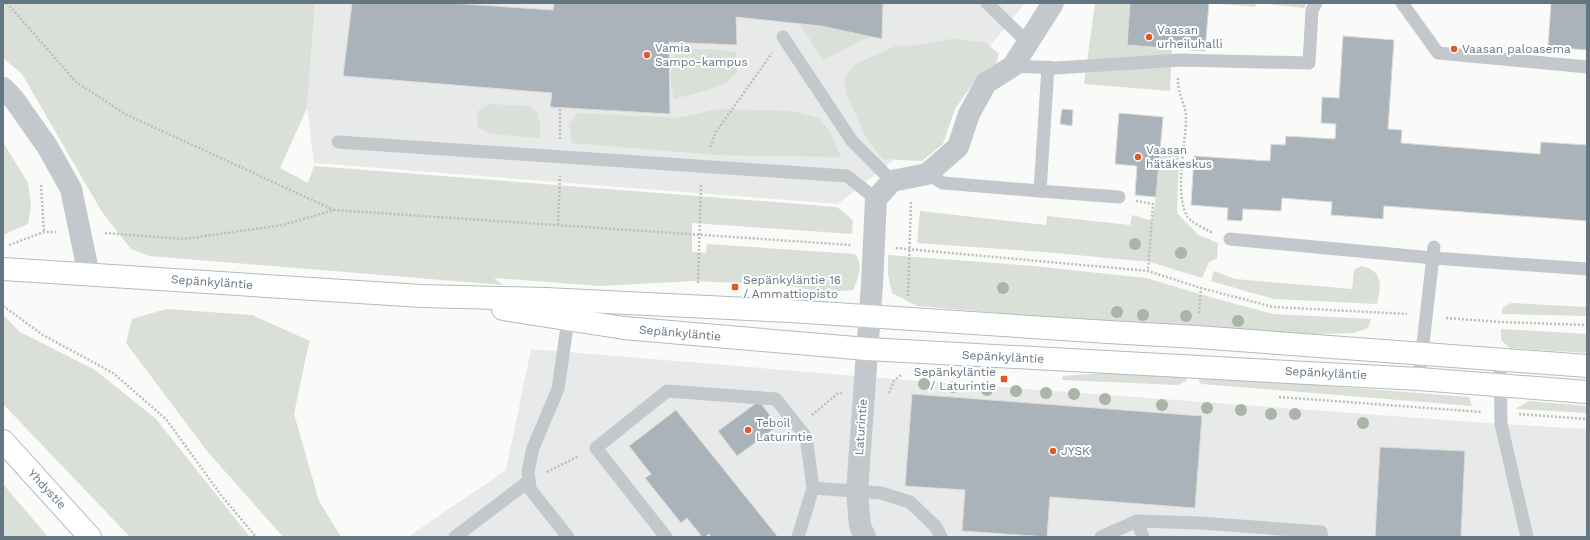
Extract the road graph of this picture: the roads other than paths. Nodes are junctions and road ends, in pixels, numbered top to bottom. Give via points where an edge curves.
1 (987, 3) edge
2 (1053, 3) edge
3 (1316, 3) edge
4 (1402, 3) edge
5 (783, 38) dead end
6 (1028, 42) junction
7 (1013, 66) junction
8 (1048, 67) junction
9 (1587, 67) edge
10 (3, 88) edge
11 (338, 142) dead end
12 (910, 177) junction
13 (1040, 191) junction
14 (1119, 197) road end
15 (876, 199) junction
16 (1230, 239) road end
17 (1434, 252) junction
18 (1587, 269) edge
19 (9, 270) edge
20 (89, 274) junction
21 (570, 310) junction
22 (870, 317) junction
23 (868, 349) junction
24 (1422, 353) junction
25 (1500, 359) junction
26 (1587, 366) edge
27 (1419, 379) junction
28 (1502, 385) junction
29 (1587, 392) edge
30 (3, 441) edge
31 (529, 481) junction
32 (813, 488) junction
33 (857, 491) junction
34 (1137, 521) junction
35 (85, 533) edge
36 (455, 537) edge
37 (568, 537) edge
38 (666, 537) edge
39 (798, 537) edge
40 (865, 537) edge
41 (941, 537) edge
42 (1101, 537) edge
43 (1143, 537) edge
44 (1322, 537) edge
45 (1527, 537) edge

1 - 6 lane
2 - 6 street
3 - 8 lane via 1312,10 1309,63 1180,60
4 - 9 lane via 1438,53
5 - 12 lane via 852,141
6 - 7 street
7 - 8 lane
7 - 12 street via 986,83 969,114 958,147
8 - 13 lane
10 - 20 street via 47,146 71,189
11 - 15 lane via 847,176
12 - 13 lane via 943,183
12 - 15 street
13 - 14 lane
15 - 22 street, Laturintie
16 - 17 lane
17 - 18 lane
17 - 24 lane
19 - 20 main road, Sepänkyläntie
20 - 21 main road, Sepänkyläntie via 421,296
21 - 22 main road, Sepänkyläntie via 776,310
21 - 23 main road, Sepänkyläntie via 624,328
21 - 31 lane via 558,389 533,448 528,471
22 - 23 street, Laturintie
22 - 24 main road, Sepänkyläntie via 1197,336
23 - 27 main road, Sepänkyläntie
23 - 33 street, Laturintie
24 - 25 main road, Sepänkyläntie
24 - 27 lane
25 - 26 main road, Sepänkyläntie
25 - 28 lane
27 - 28 main road, Sepänkyläntie
28 - 29 main road, Sepänkyläntie
28 - 45 lane via 1501,424
30 - 35 main road, Yhdystie
31 - 36 lane
31 - 37 lane via 530,489
32 - 33 lane
32 - 38 lane via 806,437 776,399 667,391 596,448
32 - 39 lane
33 - 40 street, Laturintie via 860,526
33 - 41 lane via 881,493 910,502 936,527
34 - 42 lane
34 - 43 lane
34 - 44 lane via 1321,532

